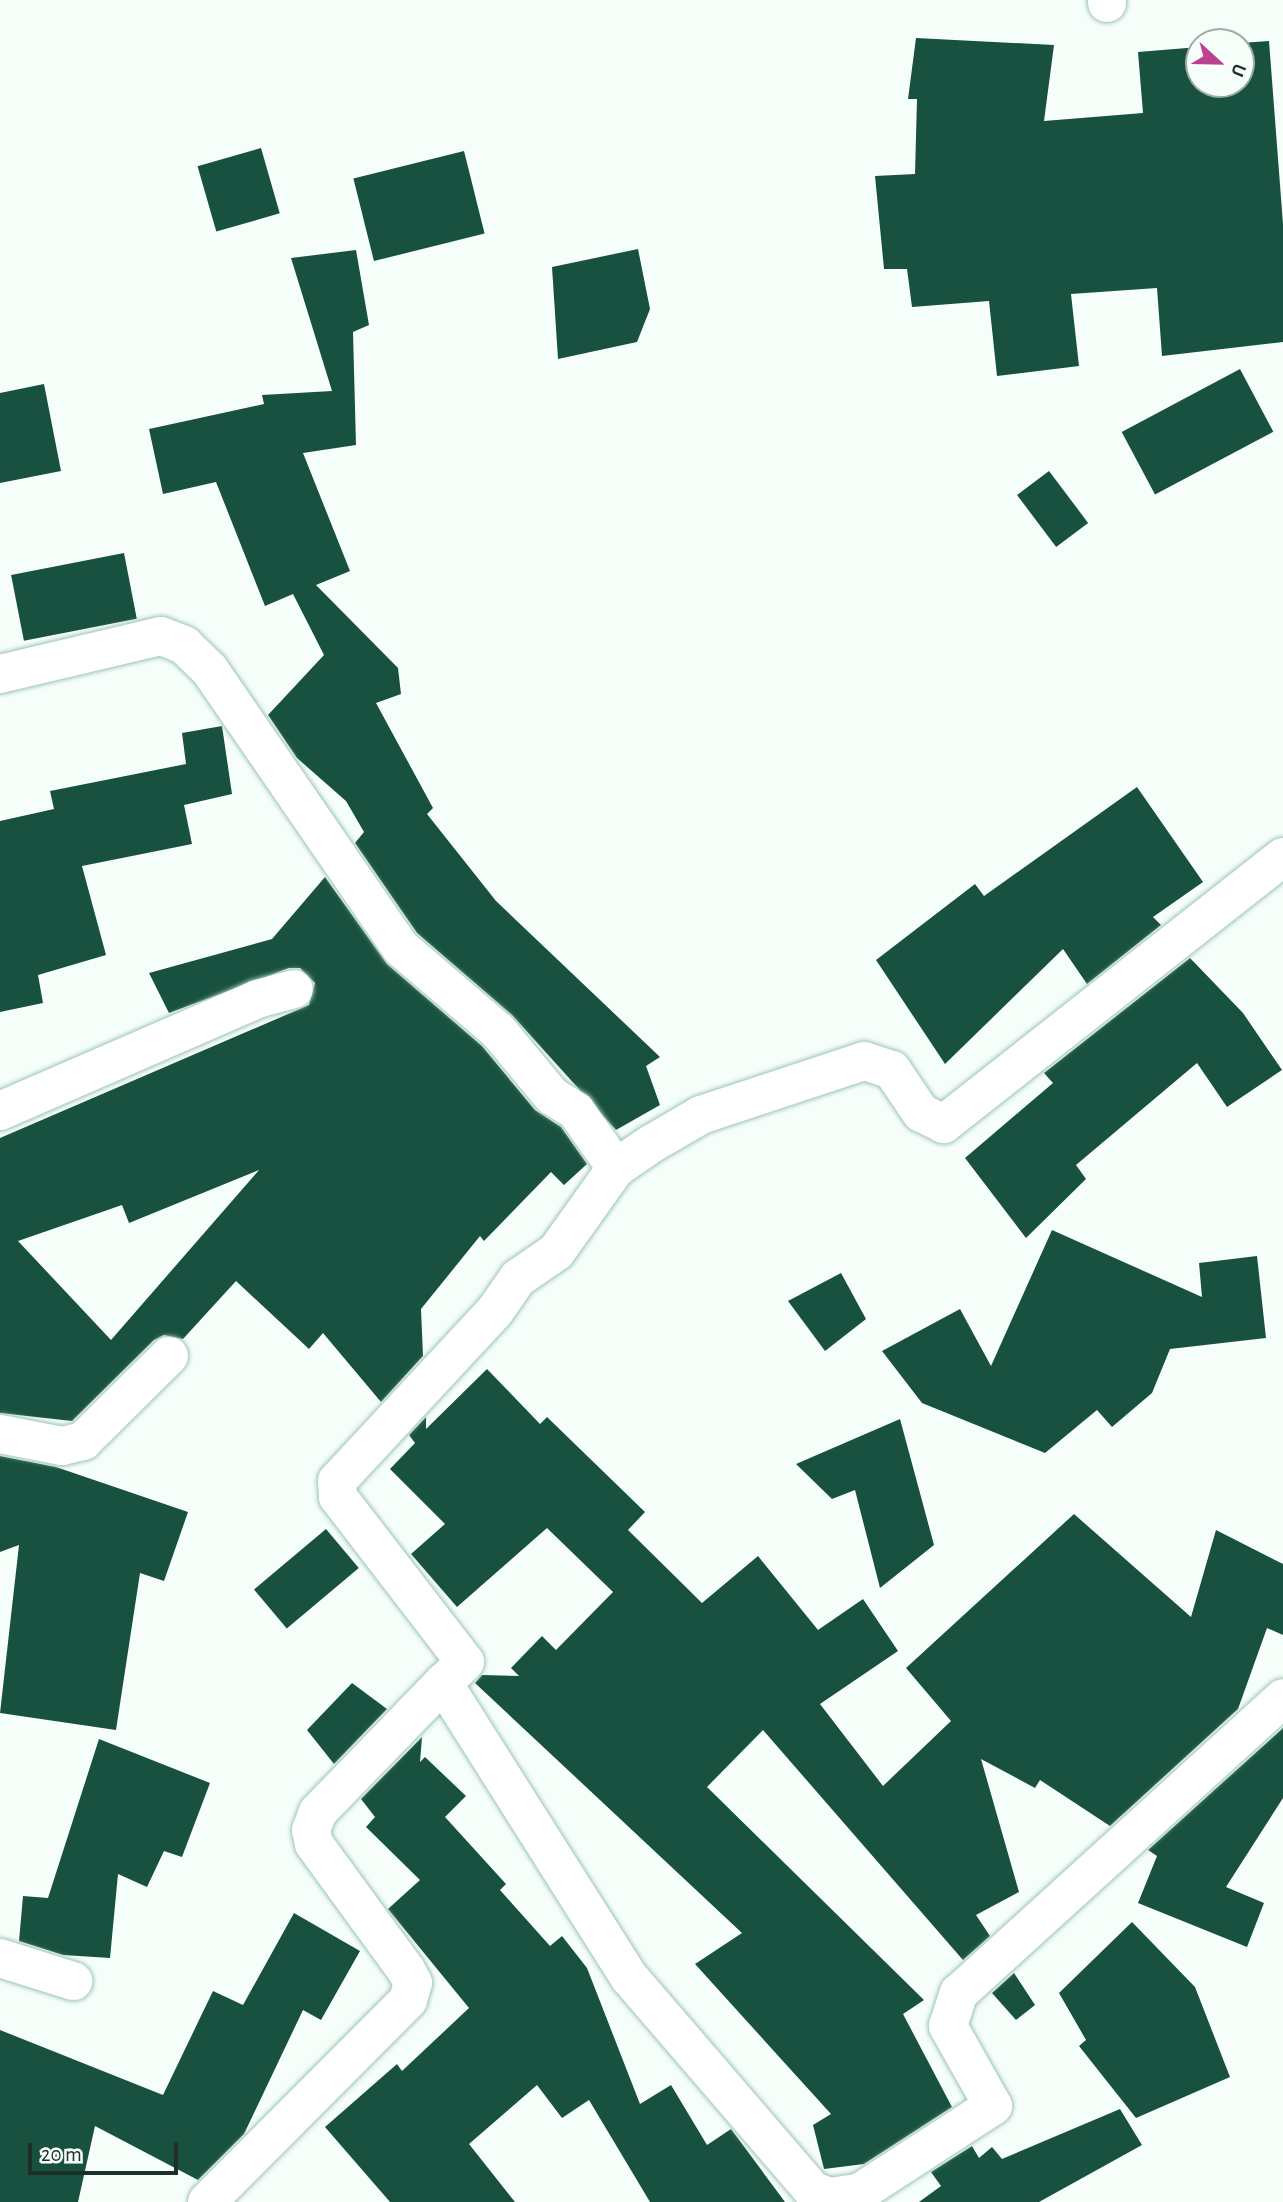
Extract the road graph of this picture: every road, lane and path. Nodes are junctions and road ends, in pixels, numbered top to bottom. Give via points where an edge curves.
1 (0, 674) edge
2 (1283, 857) edge
3 (294, 989) dead end
4 (0, 1111) edge
5 (616, 1168) junction
6 (169, 1356) dead end
7 (0, 1434) edge
8 (443, 1683) junction
9 (1283, 1698) edge
10 (0, 1958) edge
11 (73, 1981) dead end
12 (207, 2202) edge

1 - 5 street via 161,636 184,645 209,669 393,940 416,966 498,1031 552,1096 576,1111
2 - 5 street via 944,1124 921,1113 891,1070 864,1061 701,1115
3 - 4 street via 257,999
5 - 8 street via 556,1252 518,1278 495,1311 337,1481 338,1497 465,1661
6 - 7 street via 83,1441 62,1446
8 - 9 street via 656,2013 812,2190 839,2198 859,2193 993,2106 948,2026 959,1993
8 - 12 street via 318,1812 311,1830 314,1844 406,1970 413,1983 408,2000
10 - 11 street

